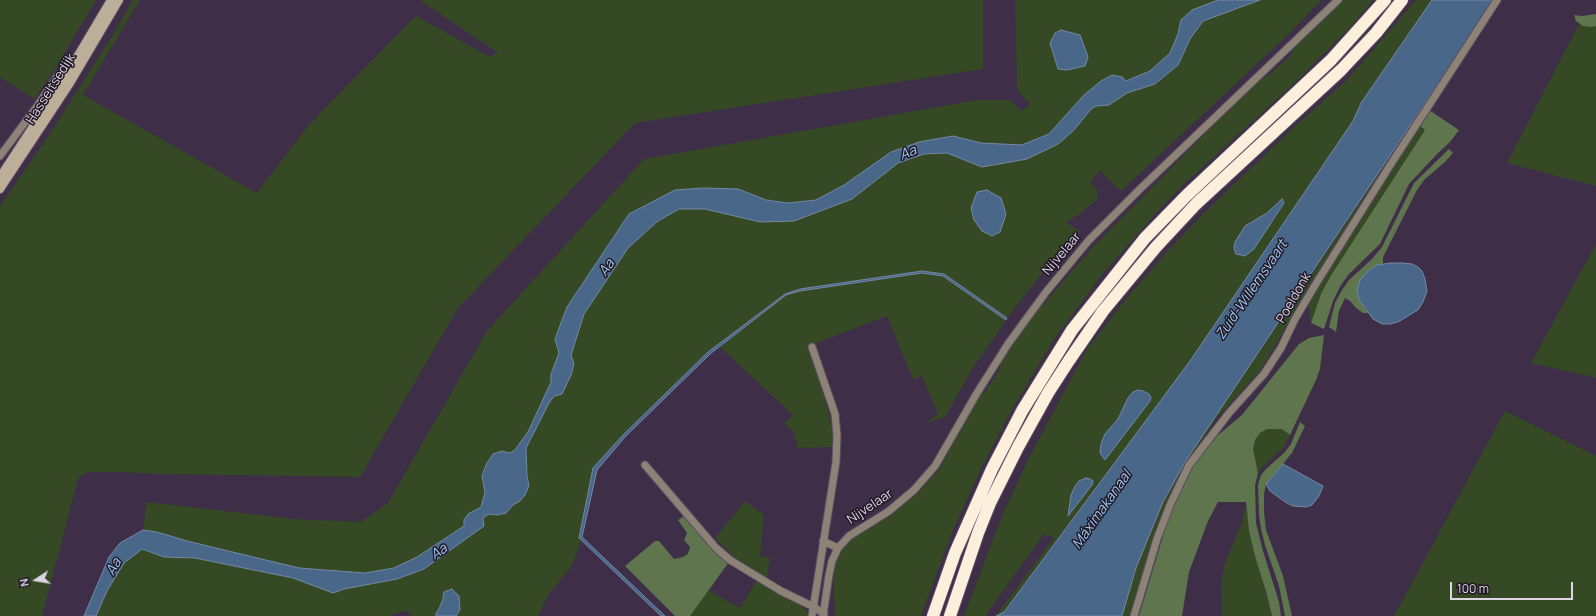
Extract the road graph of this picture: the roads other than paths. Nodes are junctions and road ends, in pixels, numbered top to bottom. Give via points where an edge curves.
1 (111, 0) edge
2 (119, 0) edge
3 (1338, 0) edge
4 (1385, 0) edge
5 (1402, 0) edge
6 (1497, 0) edge
7 (64, 79) junction
8 (0, 156) edge
9 (0, 177) edge
10 (0, 190) edge
11 (812, 347) dead end
12 (645, 465) dead end
13 (823, 541) junction
14 (838, 548) junction
15 (814, 607) junction
16 (823, 615) edge
17 (812, 616) edge
18 (933, 616) edge
19 (950, 616) edge
20 (1134, 616) edge

1 - 7 main road, Hasseltsedijk
2 - 7 main road, Hasseltsedijk
3 - 14 street, Nijvelaar via 1089,240 1008,344 935,466 914,490 889,511 849,536
4 - 18 highway via 1330,60 1186,195 1145,238 1072,330 1029,399 992,469 955,553
5 - 19 highway via 1376,33 1341,70 1196,204 1156,247 1086,336 1045,399 1004,474 978,533
6 - 20 street, Poeldonk via 1317,282 1264,374 1229,413 1189,465 1157,540
7 - 8 street, Hasseltsedijk
7 - 9 main road, Hasseltsedijk
7 - 10 main road, Hasseltsedijk
11 - 13 street, Nijvelaar via 835,414 837,436 836,462
12 - 15 street, Nijvelaar via 716,548 730,560 781,591
13 - 14 street
13 - 15 street, Nijvelaar
14 - 16 street, Nijvelaar via 832,561
15 - 16 street, Nijvelaar
15 - 17 street, Nijvelaar

